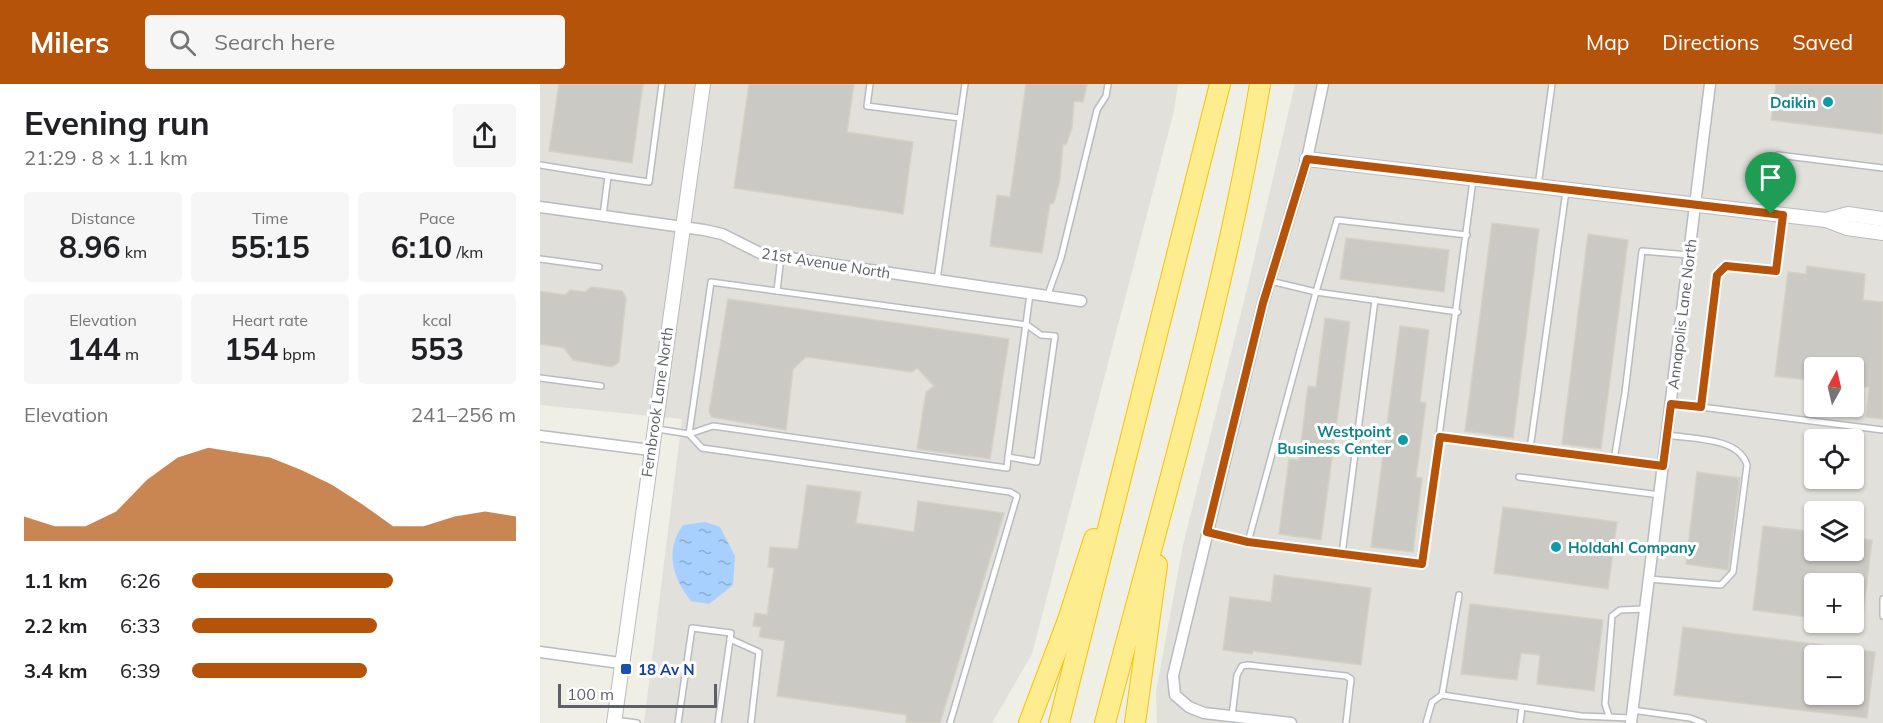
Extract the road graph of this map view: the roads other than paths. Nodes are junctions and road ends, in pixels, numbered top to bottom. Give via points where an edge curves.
1 (662, 84) edge
2 (703, 84) edge
3 (870, 84) edge
4 (964, 84) edge
5 (1108, 84) edge
6 (1220, 84) edge
7 (1260, 84) edge
8 (1323, 84) edge
9 (1552, 84) edge
10 (1710, 84) edge
11 (960, 118) junction
12 (1307, 159) junction
13 (540, 165) edge
14 (1883, 168) edge
15 (608, 176) junction
16 (1473, 178) junction
17 (1538, 186) junction
18 (1566, 189) junction
19 (1695, 206) junction
20 (540, 207) edge
21 (1777, 214) junction
22 (603, 216) junction
23 (1883, 219) edge
24 (1826, 220) junction
25 (683, 227) junction
26 (1883, 234) edge
27 (1467, 235) junction
28 (1689, 255) junction
29 (781, 257) junction
30 (540, 259) edge
31 (599, 267) dead end
32 (937, 280) junction
33 (1270, 281) junction
34 (777, 291) junction
35 (1316, 292) junction
36 (1030, 294) junction
37 (1047, 297) junction
38 (1375, 300) junction
39 (1081, 301) dead end
40 (1458, 312) junction
41 (1027, 325) junction
42 (540, 378) edge
43 (601, 386) dead end
44 (1671, 404) junction
45 (1701, 407) junction
46 (653, 429) junction
47 (1883, 430) edge
48 (689, 434) junction
49 (1667, 435) junction
50 (540, 436) edge
51 (1440, 437) junction
52 (1530, 449) junction
53 (650, 450) junction
54 (1008, 457) junction
55 (1175, 458) junction
56 (1614, 460) junction
57 (1663, 466) junction
58 (1124, 471) junction
59 (1519, 477) dead end
60 (1660, 495) junction
61 (1207, 532) junction
62 (1248, 542) junction
63 (1342, 554) junction
64 (1649, 579) junction
65 (1458, 595) dead end
66 (1883, 599) edge
67 (1646, 609) junction
68 (1883, 616) edge
69 (730, 639) junction
70 (540, 652) edge
71 (621, 663) junction
72 (1442, 695) junction
73 (1522, 708) junction
74 (1609, 716) junction
75 (1631, 717) edge
76 (1233, 718) edge
77 (613, 722) edge
78 (637, 723) edge
79 (678, 723) edge
80 (718, 723) edge
81 (751, 723) edge
82 (950, 723) edge
83 (1029, 723) edge
84 (1059, 723) edge
85 (1105, 723) edge
86 (1135, 723) edge
87 (1291, 723) edge
88 (1346, 723) edge
89 (1426, 723) edge
90 (1520, 723) edge
91 (1703, 723) edge

1 - 15 lane via 649,182
2 - 25 street, Fernbrook Lane North
3 - 11 lane via 867,106
4 - 11 lane
5 - 37 lane via 1097,110 1061,258
6 - 58 highway
7 - 55 highway via 1245,175
8 - 12 street
9 - 17 lane
10 - 19 street, Annapolis Lane North
11 - 32 lane
12 - 16 street
12 - 33 street
13 - 15 lane
14 - 21 lane via 1778,155
15 - 22 lane
16 - 17 street
16 - 27 lane
17 - 18 street
18 - 19 street
18 - 52 lane
19 - 21 street
19 - 28 street, Annapolis Lane North
20 - 22 street, 21st Avenue North
21 - 24 street
21 - 45 lane via 1776,271 1726,266 1717,275
22 - 25 street, 21st Avenue North
23 - 24 street via 1848,214
24 - 26 street
25 - 29 street, 21st Avenue North via 722,234 750,250
25 - 46 street, Fernbrook Lane North
27 - 35 lane via 1338,220
27 - 40 lane
28 - 44 street, Annapolis Lane North
28 - 56 lane via 1642,251
29 - 32 street, 21st Avenue North
29 - 34 lane
30 - 31 lane
32 - 36 street, 21st Avenue North
33 - 35 lane
33 - 61 street
34 - 41 lane
34 - 48 lane via 711,282
35 - 38 lane
35 - 62 lane
36 - 37 street, 21st Avenue North
36 - 41 lane
37 - 39 street, 21st Avenue North
38 - 40 lane
38 - 63 lane
40 - 51 lane
41 - 54 lane
41 - 54 lane via 1041,334 1054,336 1037,462
42 - 43 lane
44 - 45 lane
44 - 49 street, Annapolis Lane North
45 - 47 lane
46 - 48 lane
46 - 53 street, Fernbrook Lane North
48 - 54 lane via 713,426 1006,468
48 - 82 lane via 702,448 1011,492 1017,496
49 - 57 street, Annapolis Lane North
49 - 64 lane via 1737,448 1747,465 1733,572 1727,579 1721,585 1704,586
50 - 53 street
51 - 52 lane
51 - 63 lane via 1422,564
52 - 56 lane
53 - 71 street, Fernbrook Lane North
55 - 85 highway
55 - 86 highway
56 - 57 lane
57 - 60 street, Annapolis Lane North
58 - 83 highway via 1106,499 1068,620
58 - 84 highway
59 - 60 lane
60 - 64 street, Annapolis Lane North
61 - 62 lane
61 - 76 street via 1173,676 1175,695 1189,707
62 - 63 lane
64 - 67 street, Annapolis Lane North
65 - 72 lane
66 - 68 lane
67 - 74 lane via 1620,610 1612,615 1605,704
67 - 75 street, Annapolis Lane North
69 - 79 lane via 731,633 692,628
69 - 80 lane
69 - 81 lane via 759,652
70 - 71 street
71 - 77 street, Fernbrook Lane North
72 - 73 lane
72 - 89 lane via 1432,702
73 - 74 lane
73 - 90 lane
74 - 75 lane
75 - 91 lane via 1690,718
76 - 87 street
76 - 88 lane via 1237,675 1248,664 1351,679
77 - 78 lane

